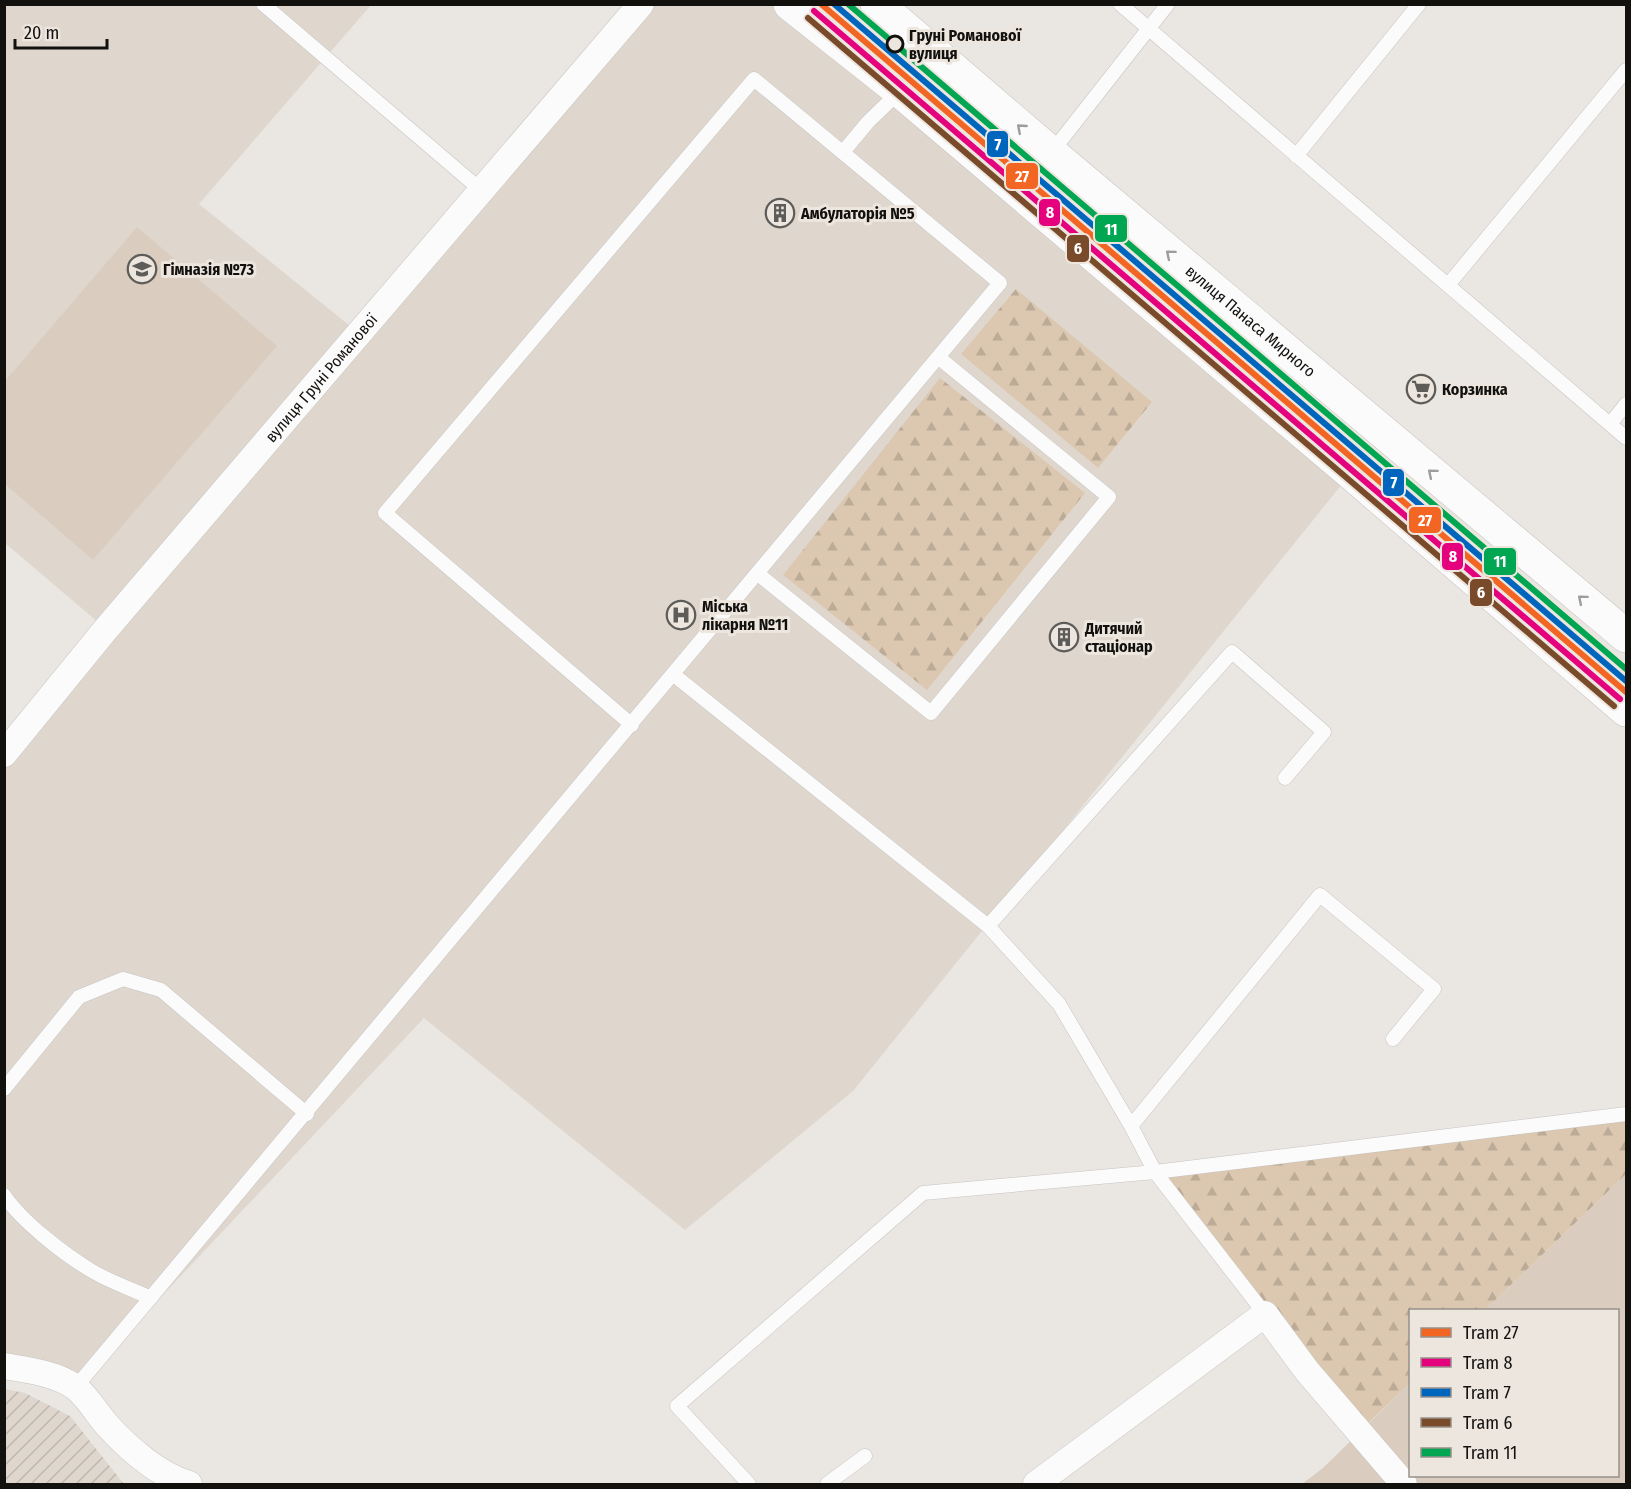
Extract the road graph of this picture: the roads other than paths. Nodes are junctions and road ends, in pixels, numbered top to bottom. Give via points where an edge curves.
1 (263, 4) edge
2 (641, 4) edge
3 (789, 4) edge
4 (877, 4) edge
5 (1120, 4) edge
6 (1168, 4) edge
7 (1419, 4) edge
8 (1149, 29) junction
9 (1626, 70) edge
10 (900, 91) junction
11 (843, 152) junction
12 (1051, 153) junction
13 (1296, 156) junction
14 (482, 191) junction
15 (1448, 285) junction
16 (938, 357) junction
17 (1626, 404) edge
18 (1610, 424) junction
19 (1626, 438) edge
20 (758, 574) junction
21 (1626, 636) edge
22 (674, 675) junction
23 (1626, 710) edge
24 (632, 725) junction
25 (4, 754) edge
26 (1285, 778) dead end
27 (988, 926) junction
28 (1393, 1039) dead end
29 (4, 1089) edge
30 (307, 1114) junction
31 (1626, 1114) edge
32 (1131, 1126) junction
33 (1155, 1172) junction
34 (4, 1195) edge
35 (151, 1298) junction
36 (1266, 1314) junction
37 (4, 1366) edge
38 (75, 1388) junction
39 (865, 1456) dead end
40 (189, 1485) edge
41 (749, 1485) edge
42 (827, 1485) edge
43 (1036, 1485) edge
44 (1404, 1485) edge

1 - 14 lane
2 - 14 street, вулиця Груні Романової
3 - 10 main road
12 -> 4 main road, вулиця Панаса Мирного
5 - 8 lane
6 - 8 lane
7 - 13 lane
8 - 12 lane
8 - 13 lane
9 - 15 lane
10 - 11 lane
10 - 23 main road
11 - 16 lane via 1000,283
11 - 24 lane via 754,79 385,513
21 -> 12 main road, вулиця Панаса Мирного
13 - 15 lane
14 - 25 street, вулиця Груні Романової via 106,629
15 - 18 lane
16 - 20 lane
16 - 20 lane via 1109,496 931,713
17 - 18 lane
18 - 19 lane
20 - 22 lane
22 - 24 lane
22 - 27 lane
24 - 30 lane
26 - 27 lane via 1324,732 1232,652
27 - 32 lane via 1059,1004
28 - 32 lane via 1434,989 1320,896
29 - 30 lane via 79,997 123,979 161,990
30 - 35 lane
31 - 33 lane
32 - 33 lane
33 - 36 lane
33 - 41 lane via 923,1193 677,1406
34 - 35 lane via 34,1229 92,1271
35 - 38 lane
36 - 43 street
36 - 44 street via 1307,1371
37 - 38 street via 36,1372
38 - 40 street via 129,1446 156,1468
39 - 42 lane

